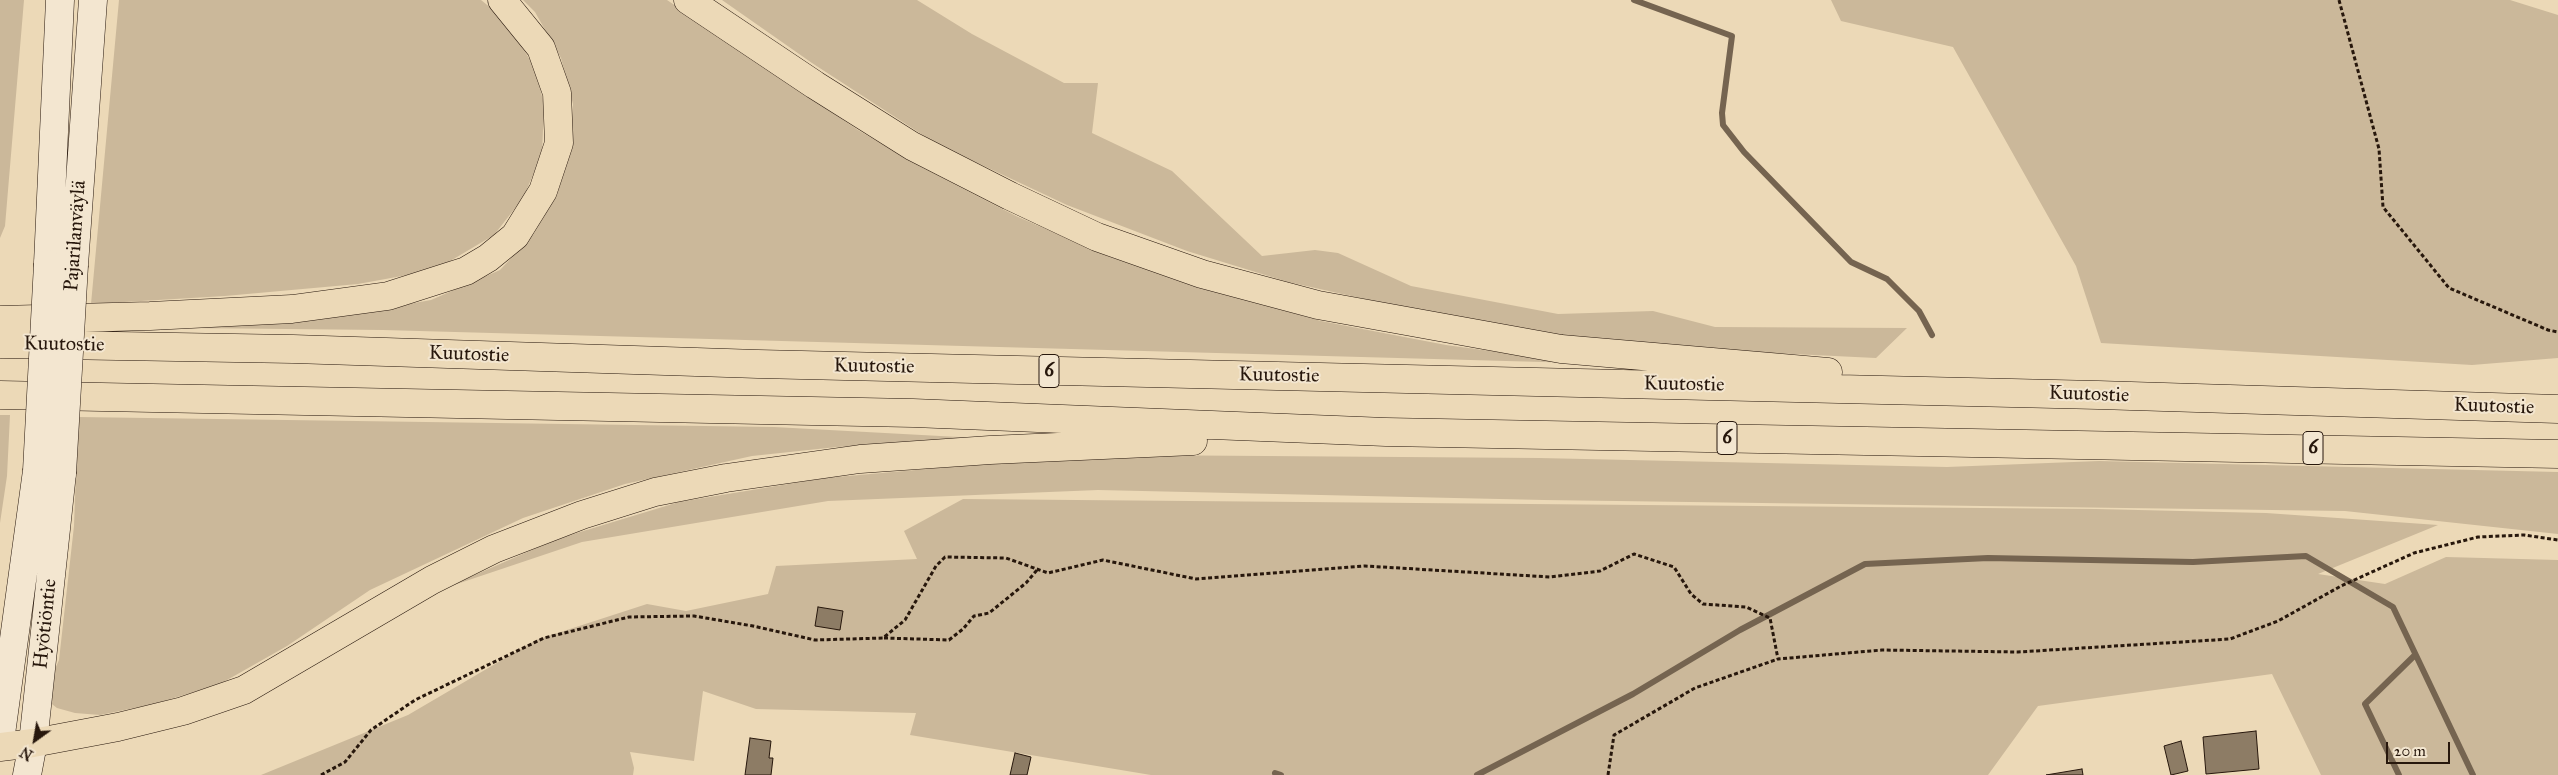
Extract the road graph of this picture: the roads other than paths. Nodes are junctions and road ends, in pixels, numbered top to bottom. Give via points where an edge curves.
1 (60, 0) edge
2 (93, 0) edge
3 (502, 0) edge
4 (688, 0) edge
5 (61, 264) junction
6 (0, 320) edge
7 (0, 344) edge
8 (0, 395) edge
9 (2098, 395) junction
10 (2558, 409) edge
11 (1386, 432) junction
12 (2558, 454) edge
13 (50, 472) junction
14 (0, 741) edge
15 (33, 743) junction
16 (0, 747) edge
17 (27, 775) edge

1 - 5 main road, Pajarilanväylä
2 - 5 main road, Pajarilanväylä
3 - 6 highway via 541,48 556,93 559,143 543,191 515,236 488,258 466,271 388,296 292,309
4 - 9 highway via 912,146 1097,236 1202,274 1318,305 1561,349
5 - 13 main road, Pajarilanväylä, bridge
7 - 9 highway, Kuutostie / 6
8 - 11 highway, 6 via 913,413
9 - 10 highway, Kuutostie / 6
11 - 12 highway, 6
11 - 15 highway via 860,459 726,478 655,492 582,515 494,549 432,580 244,690 137,723
13 - 14 main road, Hyötiöntie
13 - 15 main road, Hyötiöntie
15 - 16 highway
15 - 17 main road, Hyötiöntie

